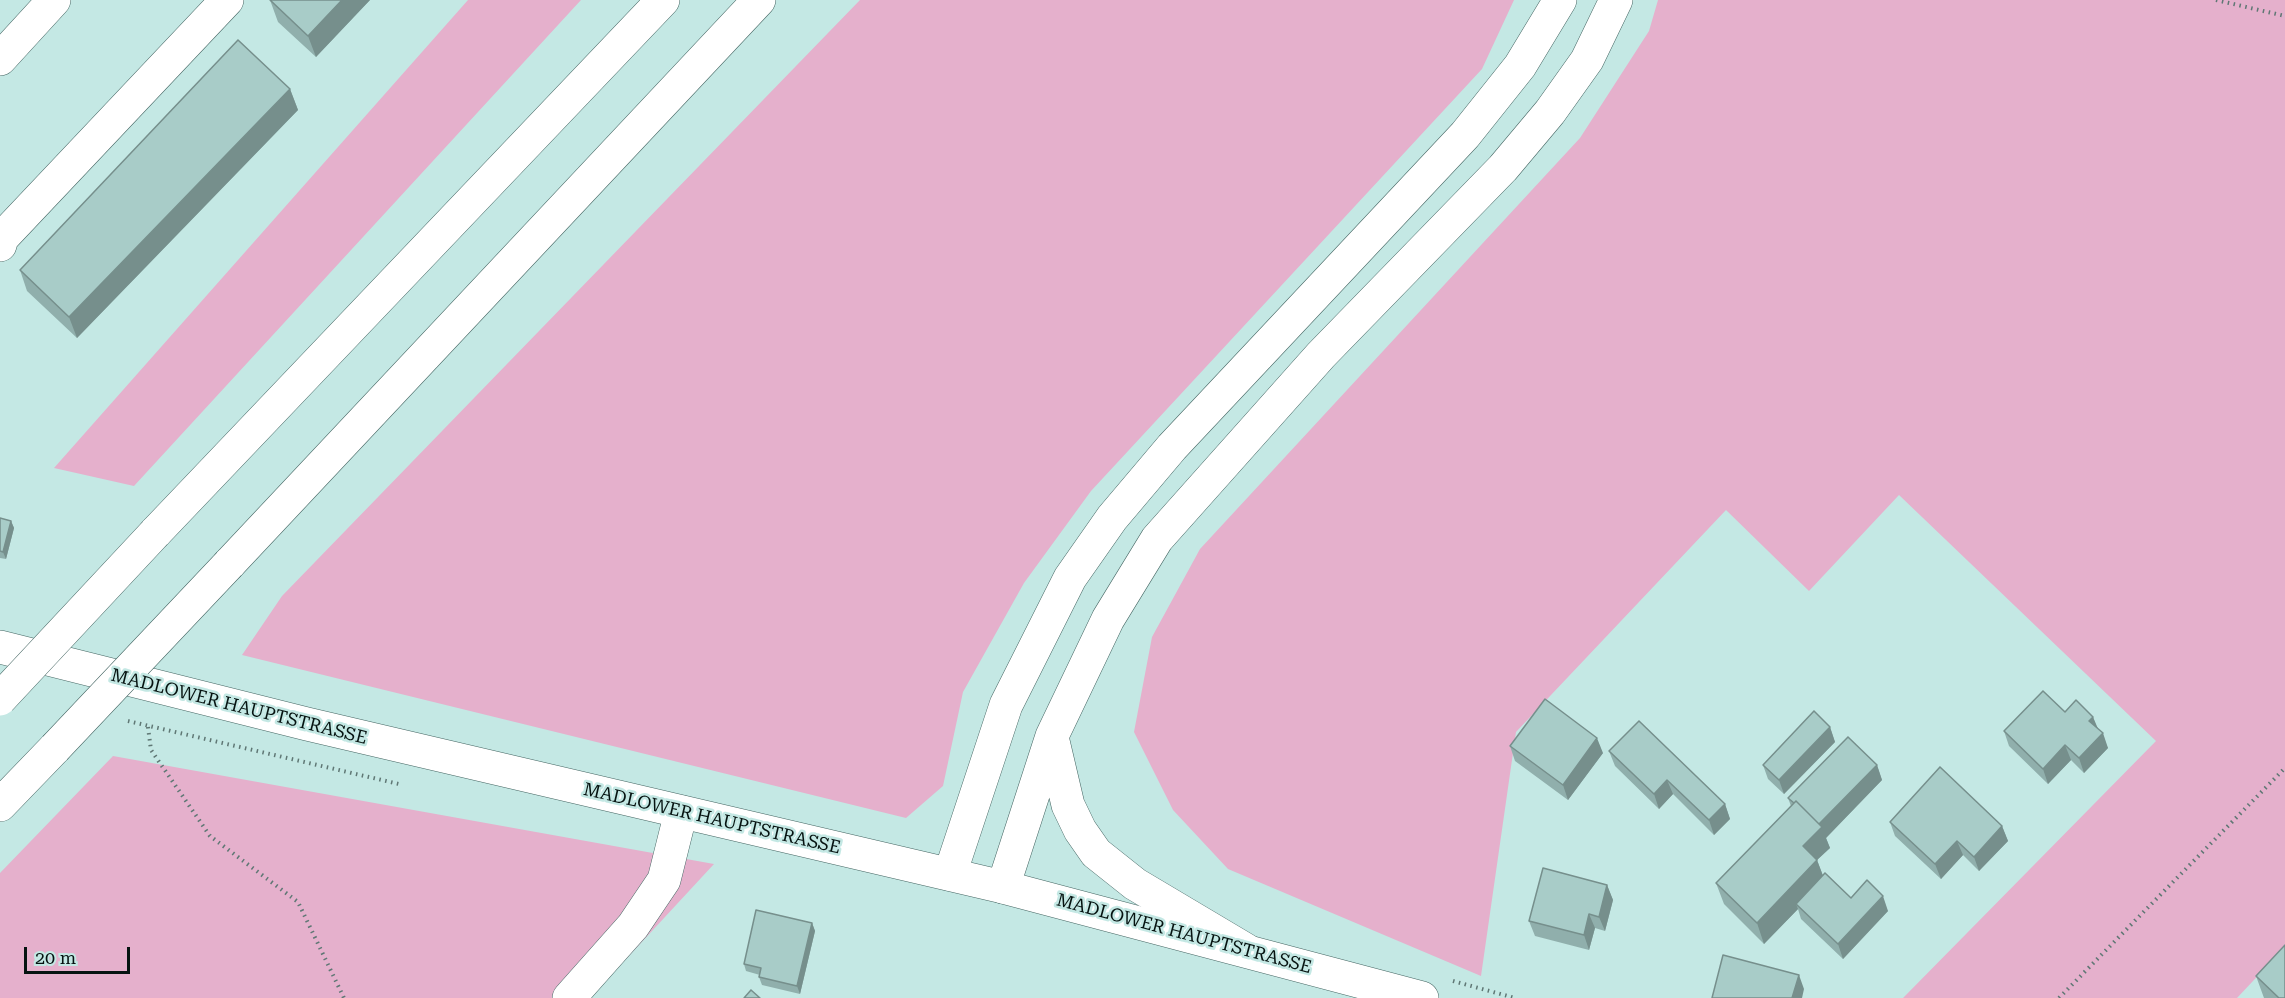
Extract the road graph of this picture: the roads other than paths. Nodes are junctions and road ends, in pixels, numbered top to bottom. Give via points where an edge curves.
1 (54, 0) edge
2 (227, 0) edge
3 (663, 0) edge
4 (759, 0) edge
5 (1560, 0) edge
6 (1616, 0) edge
7 (0, 59) edge
8 (1, 240) edge
9 (0, 647) edge
10 (0, 699) edge
11 (1052, 736) junction
12 (0, 805) edge
13 (681, 812) junction
14 (950, 874) junction
15 (1003, 887) junction
16 (1246, 950) junction
17 (569, 998) edge
18 (1422, 998) edge

1 - 7 main road
2 - 8 main road
3 - 10 main road, bridge
4 - 12 main road, bridge
5 - 14 main road via 1520,66 1465,135 1172,447 1112,518 1070,578 1006,705
6 - 11 main road via 1587,60 1551,112 1321,355 1157,539 1108,620
9 - 13 main road, MADLOWER HAUPTSTRASSE
11 - 15 main road
11 - 16 main road via 1068,805 1096,854 1135,884
13 - 14 main road, MADLOWER HAUPTSTRASSE
13 - 17 main road via 664,880 633,926
14 - 15 main road, MADLOWER HAUPTSTRASSE
15 - 16 main road, MADLOWER HAUPTSTRASSE
16 - 18 main road, MADLOWER HAUPTSTRASSE

